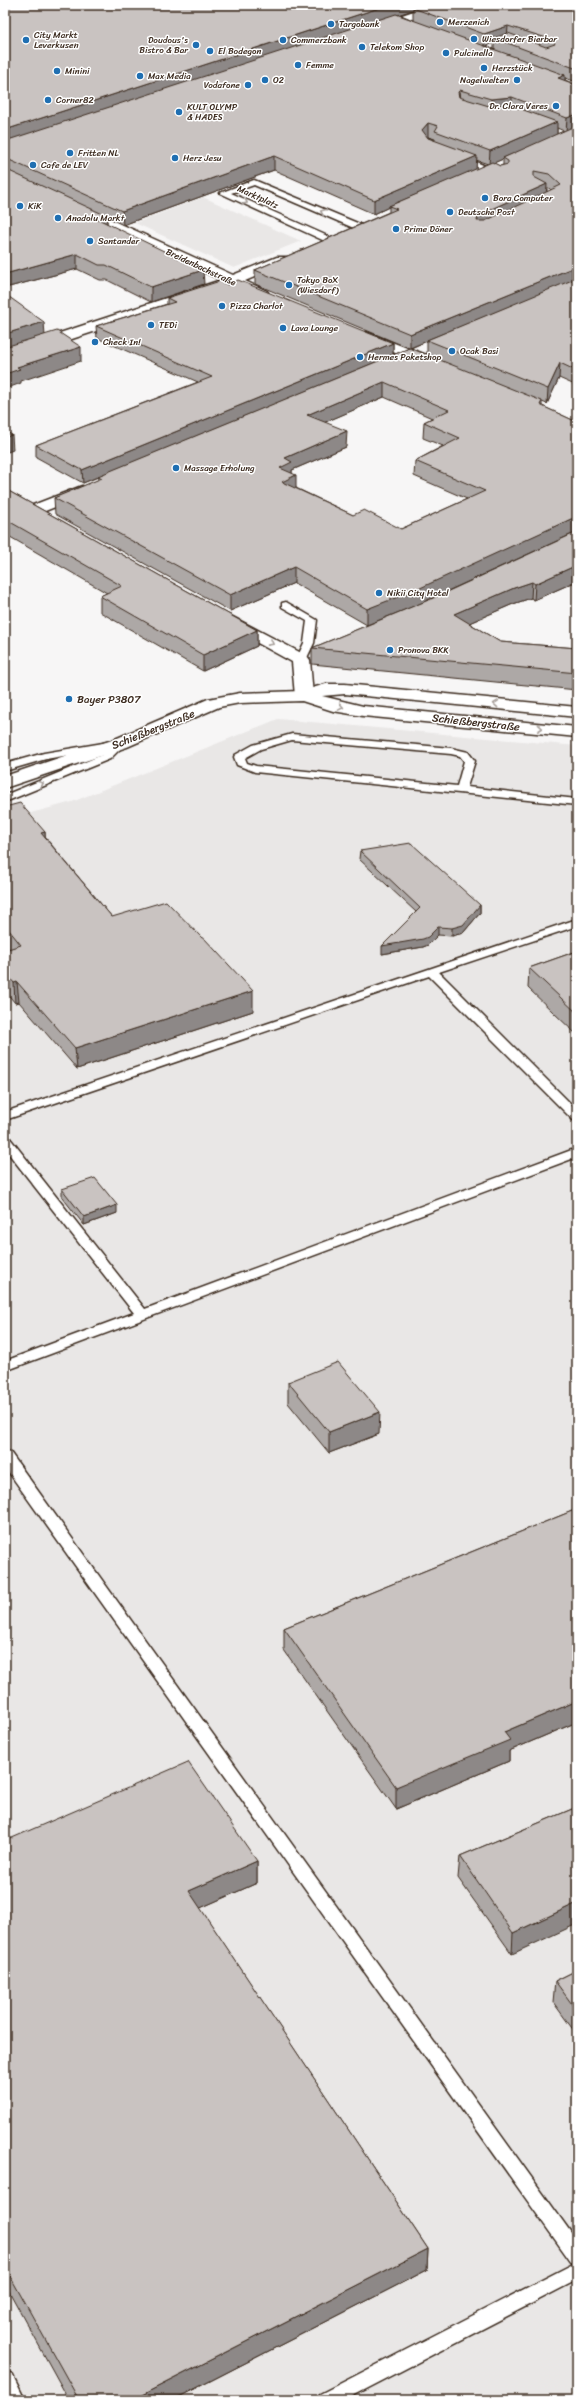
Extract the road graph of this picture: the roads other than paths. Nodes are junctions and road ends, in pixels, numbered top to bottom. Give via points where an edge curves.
1 (444, 5) edge
2 (397, 21) junction
3 (417, 29) edge
4 (368, 30) edge
5 (451, 155) edge
6 (496, 170) joint
7 (474, 177) edge
8 (70, 205) edge
9 (373, 221) edge
10 (359, 227) junction
11 (329, 240) junction
12 (314, 246) edge
13 (292, 256) edge
14 (232, 282) junction
15 (276, 300) edge
16 (354, 331) edge
17 (433, 345) edge
18 (412, 354) junction
19 (5, 356) edge
20 (390, 363) edge
21 (440, 366) edge
22 (94, 486) edge
23 (55, 522) edge
24 (286, 605) dead end
25 (220, 614) edge
26 (322, 651) edge
27 (301, 660) junction
28 (304, 696) junction
29 (577, 712) edge
30 (577, 732) edge
31 (121, 743) junction
32 (5, 768) edge
33 (5, 782) edge
34 (461, 790) junction
35 (5, 799) edge
36 (577, 802) edge
37 (577, 922) edge
38 (431, 971) junction
39 (5, 1116) edge
40 (577, 1117) edge
41 (5, 1140) edge
42 (577, 1152) edge
43 (143, 1315) junction
44 (5, 1366) edge
45 (5, 1456) edge
46 (577, 2256) edge
47 (577, 2271) edge
48 (5, 2380) edge
49 (16, 2400) edge
50 (327, 2400) edge

1 - 2 street
2 - 3 street
2 - 4 street
5 - 6 lane
6 - 7 street
8 - 14 street, Breidenbachstraße
9 - 10 street
10 - 11 street
10 -> 11 lane, Marktplatz via 254,182 224,193
11 - 12 street
13 - 14 street
14 - 15 street, Breidenbachstraße
14 - 19 street
16 - 18 street
17 - 18 street
18 - 20 street
18 - 21 street
22 - 23 street via 28,507
24 - 27 lane via 312,620 308,643
25 -> 27 street
26 - 27 street
27 - 28 street
29 -> 28 street, Schießbergstraße via 345,689 326,689
28 -> 30 street, Schießbergstraße via 333,706 363,711
28 - 31 street, Schießbergstraße via 240,698 214,704
31 - 32 lane via 44,756
31 - 33 street, Schießbergstraße
35 -> 31 lane via 106,757
34 - 34 lane via 254,769 242,765 239,757 257,747 292,737 451,751 464,754 470,761
34 - 36 lane
37 - 38 lane
38 - 39 lane
38 - 40 lane
41 - 43 lane
42 - 43 lane
43 - 44 lane
45 - 46 lane
47 - 50 lane
48 - 49 lane

